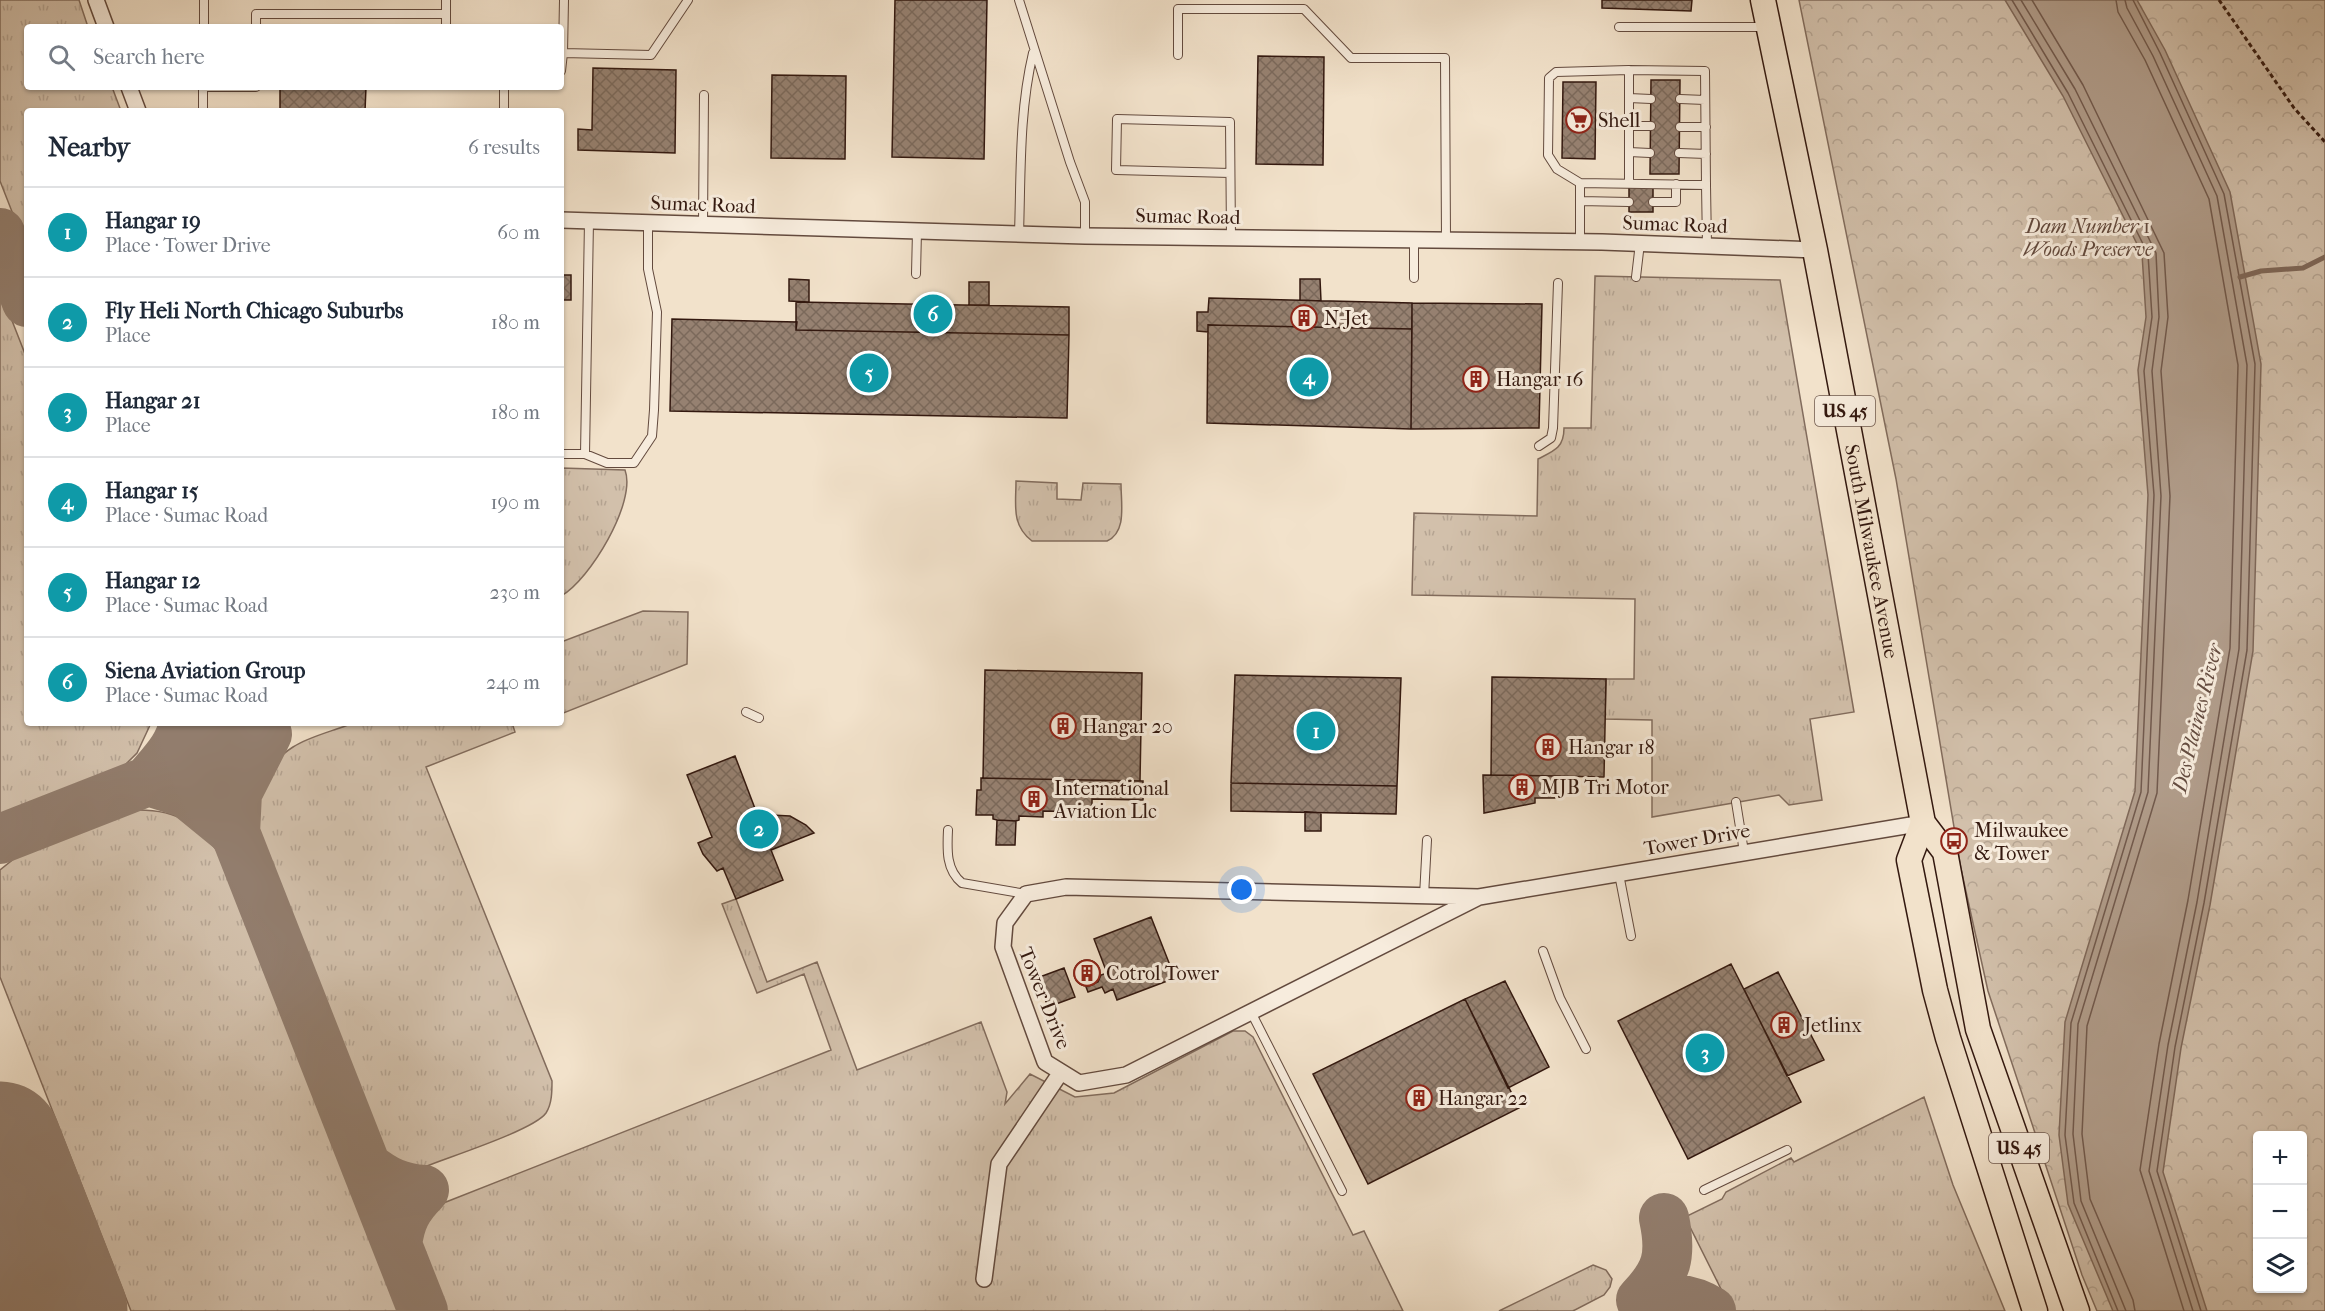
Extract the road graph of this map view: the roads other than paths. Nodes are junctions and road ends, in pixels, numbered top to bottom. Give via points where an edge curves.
1 (96, 0) edge
2 (204, 0) edge
3 (446, 0) edge
4 (564, 0) edge
5 (688, 0) edge
6 (1019, 0) edge
7 (1763, 0) edge
8 (446, 14) junction
9 (105, 24) edge
10 (204, 24) edge
11 (256, 24) edge
12 (446, 24) edge
13 (564, 24) edge
14 (1618, 27) dead end
15 (1769, 27) junction
16 (1034, 51) junction
17 (564, 53) edge
18 (1178, 55) dead end
19 (1629, 70) junction
20 (130, 90) edge
21 (203, 90) edge
22 (504, 90) edge
23 (704, 95) dead end
24 (1629, 98) junction
25 (1651, 99) dead end
26 (1680, 99) dead end
27 (1705, 100) junction
28 (137, 108) edge
29 (203, 108) edge
30 (504, 108) edge
31 (1629, 126) junction
32 (1651, 126) dead end
33 (1680, 126) dead end
34 (1706, 126) junction
35 (1629, 152) junction
36 (1650, 153) dead end
37 (1679, 153) dead end
38 (1706, 154) junction
39 (1230, 173) junction
40 (1581, 183) junction
41 (1629, 183) junction
42 (1676, 184) junction
43 (1706, 185) junction
44 (1580, 201) junction
45 (1629, 202) dead end
46 (1653, 202) dead end
47 (564, 220) edge
48 (590, 221) junction
49 (648, 223) junction
50 (702, 225) junction
51 (917, 231) junction
52 (1019, 234) junction
53 (1085, 236) junction
54 (1231, 238) junction
55 (1414, 240) junction
56 (1446, 240) junction
57 (1580, 242) junction
58 (1640, 243) junction
59 (1707, 246) junction
60 (1815, 250) junction
61 (916, 274) dead end
62 (1636, 277) dead end
63 (1414, 278) dead end
64 (1558, 283) dead end
65 (1539, 446) dead end
66 (564, 454) edge
67 (585, 454) junction
68 (746, 712) dead end
69 (759, 718) dead end
70 (1736, 802) dead end
71 (1923, 823) junction
72 (948, 830) dead end
73 (1427, 840) dead end
74 (1744, 852) junction
75 (1619, 874) junction
76 (1026, 894) junction
77 (1424, 896) junction
78 (1479, 897) junction
79 (1631, 936) dead end
80 (1543, 951) dead end
81 (1251, 1012) junction
82 (1586, 1049) dead end
83 (1061, 1072) junction
84 (1787, 1150) dead end
85 (1704, 1190) dead end
86 (1342, 1191) dead end
87 (984, 1279) dead end
88 (2035, 1311) edge
89 (2078, 1311) edge

1 - 9 street
2 - 10 lane
3 - 8 lane
4 - 13 lane
5 - 17 lane via 651,55
6 - 16 lane
7 - 15 main road, South Milwaukee Avenue / US 45
8 - 11 lane via 256,14
8 - 12 lane
14 - 15 lane
15 - 60 main road, South Milwaukee Avenue / US 45
16 - 52 lane via 1027,78 1022,135
16 - 53 lane via 1085,202
18 - 56 lane via 1178,9 1304,9 1350,58 1445,58
19 - 24 lane
19 - 27 lane via 1705,71
19 - 40 lane via 1556,72 1549,78 1548,155 1557,169
20 - 28 street
21 - 29 lane
22 - 30 lane
23 - 50 lane
24 - 25 lane
24 - 31 lane
26 - 27 lane
27 - 34 lane
31 - 32 lane
31 - 35 lane
33 - 34 lane
34 - 38 lane
35 - 36 lane
35 - 41 lane
37 - 38 lane
38 - 43 lane
39 - 39 lane via 1230,122 1117,119 1116,170
39 - 54 lane
40 - 41 lane
40 - 44 lane
41 - 42 lane
42 - 43 lane
42 - 46 lane via 1676,202
43 - 59 lane
44 - 45 lane
44 - 57 lane
47 - 48 street, Sumac Road
48 - 49 street, Sumac Road
48 - 67 lane
49 - 50 street, Sumac Road
49 - 67 lane via 648,269 657,312 652,436 634,463 607,463
50 - 51 street, Sumac Road
51 - 52 street, Sumac Road
51 - 61 lane
52 - 53 street, Sumac Road
53 - 54 street, Sumac Road
54 - 55 street, Sumac Road
55 - 56 street, Sumac Road
55 - 63 lane
56 - 57 street, Sumac Road
57 - 58 street, Sumac Road
58 - 59 street, Sumac Road
58 - 62 lane
59 - 60 street, Sumac Road
60 - 71 main road, South Milwaukee Avenue / US 45
64 - 65 lane via 1553,428 1551,438
66 - 67 lane
68 - 69 lane
70 - 74 lane
71 - 74 street, Tower Drive
71 - 88 main road, US 45 via 1909,860 1935,990
71 - 89 main road, South Milwaukee Avenue / US 45 via 1945,852 1978,1029
72 - 76 lane via 950,866 962,884
73 - 77 lane
74 - 75 street, Tower Drive
75 - 78 street, Tower Drive
75 - 79 lane
76 - 77 street, Tower Drive via 1066,887
76 - 83 street, Tower Drive via 1005,923 1003,947 1045,1062
77 - 78 street, Tower Drive
78 - 81 street, Tower Drive
80 - 82 lane via 1560,998
81 - 83 street, Tower Drive via 1126,1075 1079,1083
81 - 86 lane
83 - 87 street via 999,1164
84 - 85 lane

